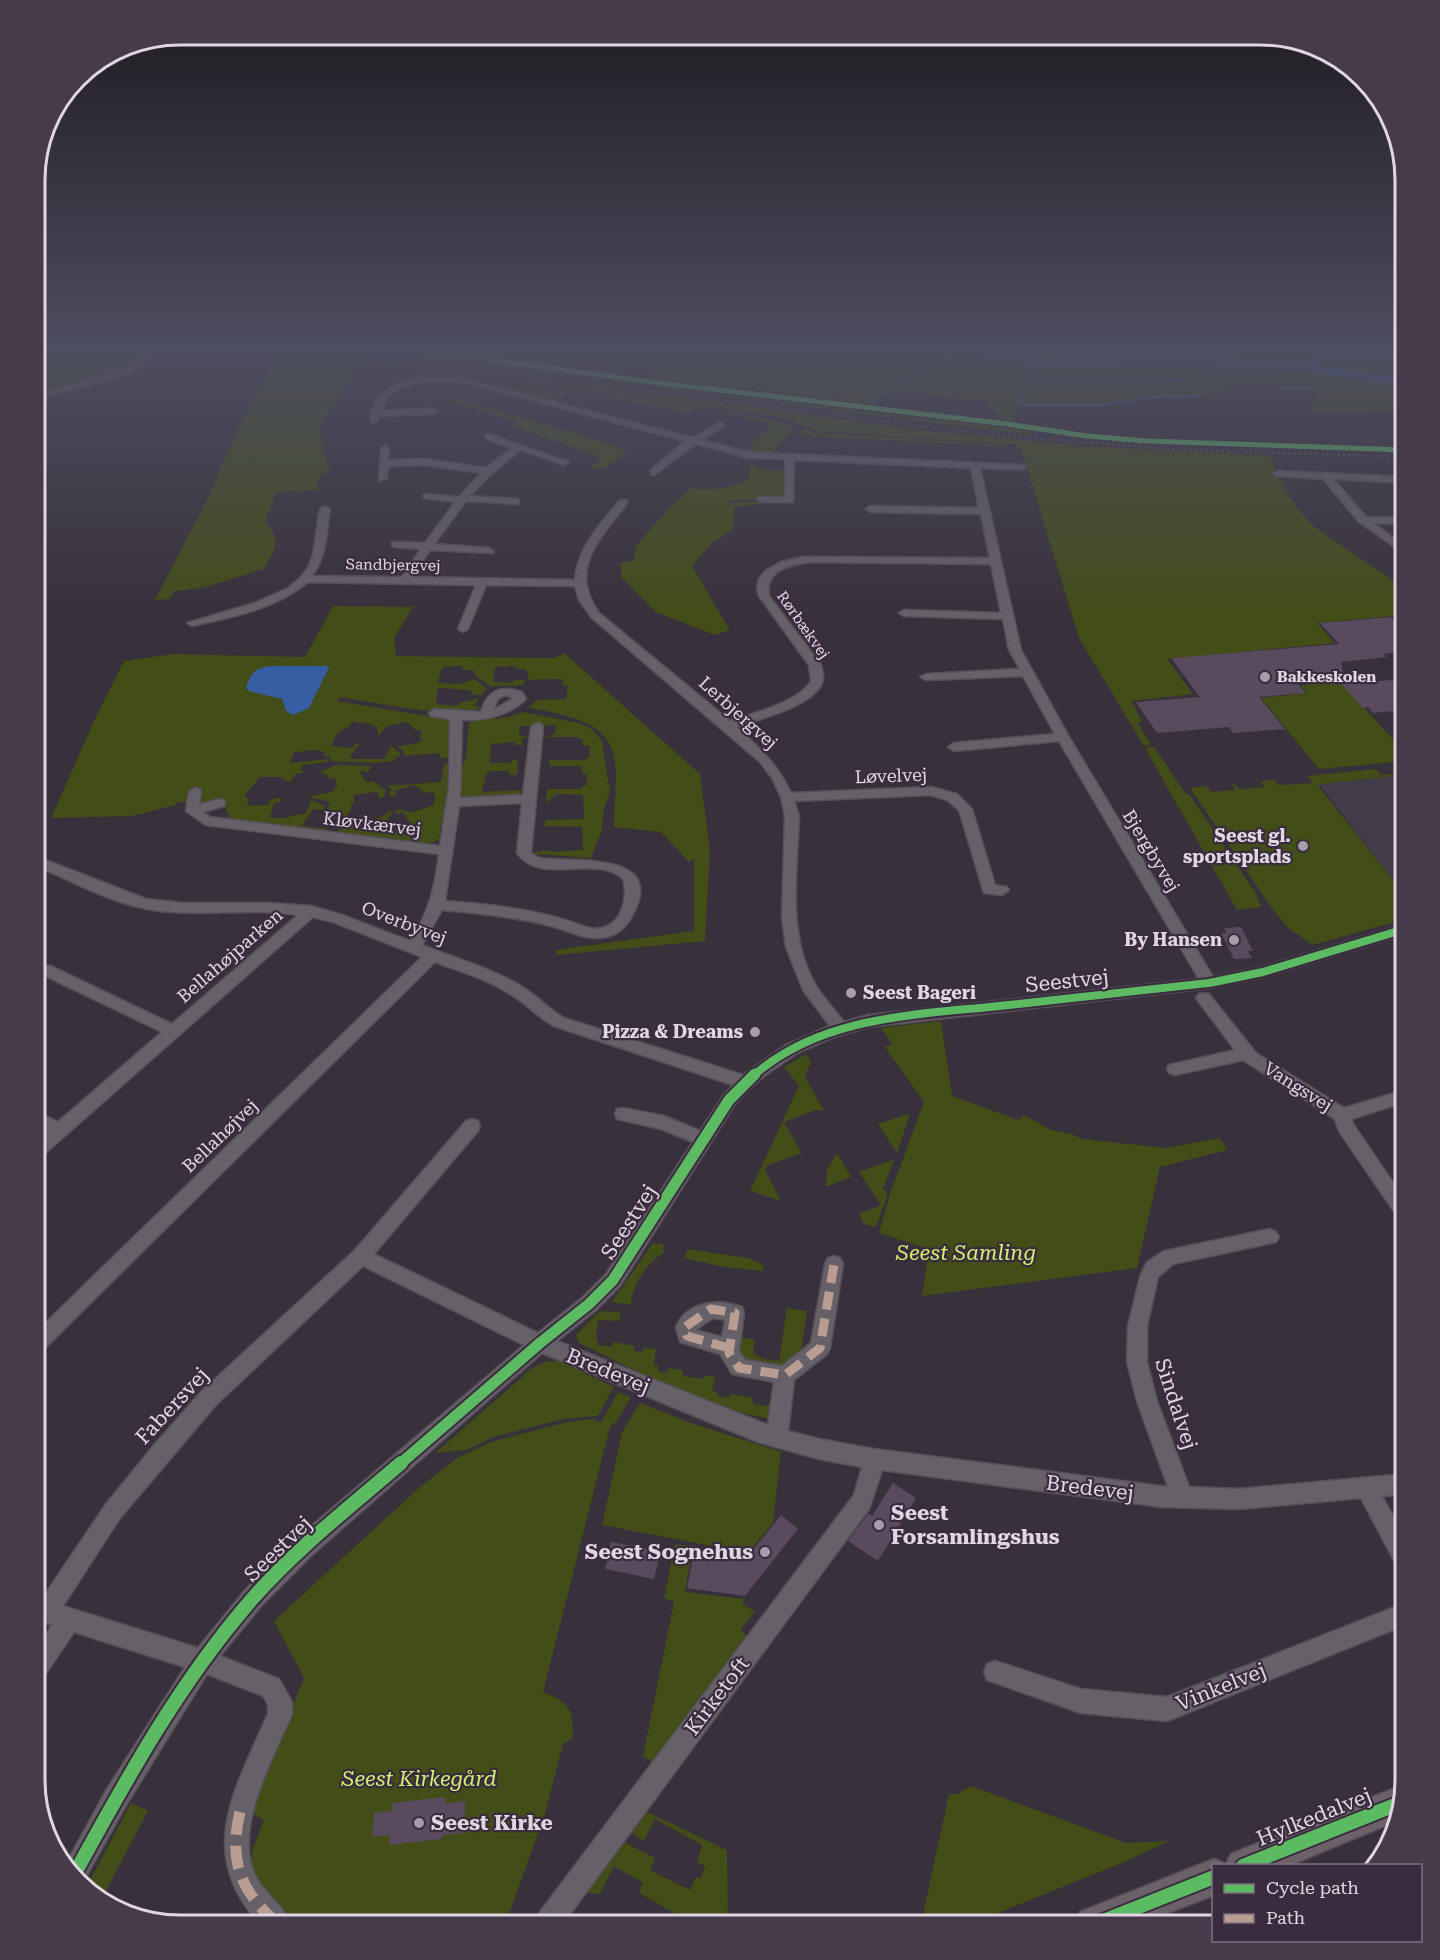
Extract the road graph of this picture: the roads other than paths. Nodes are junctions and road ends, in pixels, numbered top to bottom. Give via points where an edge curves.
1 (496, 438) edge
2 (679, 438) edge
3 (698, 438) edge
4 (692, 442) junction
5 (519, 447) junction
6 (385, 448) dead end
7 (789, 459) junction
8 (564, 462) dead end
9 (384, 463) junction
10 (975, 466) junction
11 (1021, 467) dead end
12 (486, 471) junction
13 (654, 472) dead end
14 (1279, 474) dead end
15 (1326, 477) junction
16 (382, 479) dead end
17 (1395, 480) edge
18 (427, 496) dead end
19 (462, 499) junction
20 (762, 499) dead end
21 (516, 502) dead end
22 (623, 502) dead end
23 (326, 509) dead end
24 (871, 509) dead end
25 (985, 511) junction
26 (1362, 520) junction
27 (1395, 522) edge
28 (1395, 543) edge
29 (396, 544) dead end
30 (427, 547) junction
31 (489, 551) dead end
32 (996, 561) junction
33 (304, 579) junction
34 (405, 581) junction
35 (482, 582) junction
36 (578, 583) junction
37 (904, 614) dead end
38 (1008, 616) junction
39 (192, 622) dead end
40 (463, 629) dead end
41 (1026, 672) junction
42 (926, 677) dead end
43 (435, 713) dead end
44 (486, 714) dead end
45 (456, 717) junction
46 (728, 726) junction
47 (537, 727) dead end
48 (1063, 737) junction
49 (954, 747) dead end
50 (195, 792) dead end
51 (787, 797) junction
52 (529, 799) junction
53 (453, 802) junction
54 (219, 803) dead end
55 (193, 811) junction
56 (446, 851) junction
57 (45, 864) edge
58 (1002, 890) dead end
59 (438, 905) junction
60 (311, 911) junction
61 (1395, 932) edge
62 (413, 947) junction
63 (433, 955) junction
64 (46, 970) dead end
65 (1207, 991) junction
66 (840, 1028) junction
67 (173, 1031) junction
68 (1246, 1053) junction
69 (1175, 1069) dead end
70 (744, 1082) junction
71 (1395, 1099) edge
72 (622, 1114) dead end
73 (1343, 1116) junction
74 (45, 1123) edge
75 (472, 1126) dead end
76 (59, 1131) junction
77 (704, 1139) junction
78 (45, 1143) edge
79 (1395, 1198) edge
80 (1270, 1237) dead end
81 (361, 1256) junction
82 (834, 1264) dead end
83 (45, 1335) edge
84 (540, 1343) junction
85 (729, 1348) dead end
86 (785, 1375) junction
87 (777, 1437) junction
88 (874, 1459) junction
89 (1395, 1485) edge
90 (1367, 1489) junction
91 (1184, 1498) junction
92 (1395, 1539) edge
93 (45, 1603) edge
94 (45, 1612) edge
95 (1395, 1618) edge
96 (69, 1619) junction
97 (45, 1654) edge
98 (202, 1661) junction
99 (995, 1672) dead end
100 (1392, 1806) edge
101 (1248, 1864) edge
102 (78, 1868) edge
103 (1212, 1878) edge
104 (268, 1915) edge
105 (553, 1915) edge
106 (1119, 1915) edge

1 - 5 street
2 - 4 street
3 - 4 street
4 - 7 street via 748,455
4 - 13 street
5 - 8 street
5 - 12 street
6 - 9 street
7 - 10 street
7 - 20 street via 790,500
9 - 12 street via 426,462
9 - 16 street
10 - 11 street
10 - 25 street, Bjergbyvej
12 - 19 street
14 - 15 street
15 - 17 street
15 - 26 street
18 - 19 street
19 - 21 street
19 - 30 street
22 - 36 street via 594,539
23 - 33 street via 314,566
24 - 25 street
25 - 32 street, Bjergbyvej
26 - 27 street
26 - 28 street
29 - 30 street
30 - 31 street
30 - 34 street
32 - 38 street, Bjergbyvej
32 - 46 street, Rørbækvej via 821,558 789,562 773,570 763,579 761,591 815,665 818,678 802,698
33 - 34 street, Sandbjergvej
33 - 39 street via 260,605
34 - 35 street, Sandbjergvej
35 - 36 street, Sandbjergvej
35 - 40 street
36 - 46 street, Lerbjergvej via 585,604 595,615
37 - 38 street
38 - 41 street, Bjergbyvej via 1015,650
41 - 42 street
41 - 48 street, Bjergbyvej
43 - 45 street
44 - 45 street
45 - 53 street
46 - 51 street, Lerbjergvej via 764,759
47 - 52 street
48 - 49 street
48 - 65 street, Bjergbyvej
50 - 55 street
51 - 58 street, Løvelvej via 931,791 952,797 965,809 989,890
51 - 66 street, Lerbjergvej via 792,816 789,917 793,947 811,990
52 - 53 street
52 - 59 street via 524,853 530,861 540,863 593,864 626,873 633,894 622,924 601,933 574,930 532,917
53 - 56 street
54 - 55 street
55 - 56 street, Kløvkærvej via 206,821
56 - 59 street
57 - 60 street, Overbyvej via 156,906
59 - 62 street via 432,922
60 - 62 street, Overbyvej
60 - 67 street, Bellahøjparken
61 - 65 street, Seestvej
62 - 63 street, Overbyvej
63 - 70 street, Overbyvej via 522,993 559,1022
63 - 83 street, Bellahøjvej
64 - 67 street
65 - 66 street, Seestvej via 891,1018
65 - 68 street, Vangsvej
66 - 70 street, Seestvej via 789,1050
67 - 76 street, Bellahøjparken
68 - 69 street, Vangsvej
68 - 73 street, Vangsvej
70 - 77 street, Seestvej
71 - 73 street
72 - 77 street via 664,1123
73 - 79 street, Vangsvej via 1345,1126
74 - 76 street
75 - 81 street, Fabersvej
76 - 78 street, Bellahøjparken
77 - 84 street, Seestvej via 613,1280
80 - 91 street, Sindalvej via 1170,1257 1151,1270 1138,1317 1140,1379
81 - 84 street
81 - 93 street, Fabersvej via 209,1398 113,1511
82 - 86 street via 820,1348
84 - 87 street, Bredevej
84 - 98 street, Seestvej via 304,1547 254,1597
85 - 86 street via 739,1368
86 - 87 street
87 - 88 street, Bredevej
88 - 91 street, Bredevej
88 - 105 street, Kirketoft via 862,1502
89 - 90 street, Bredevej
90 - 91 street, Bredevej via 1239,1499
90 - 92 street
94 - 96 street
95 - 99 street, Vinkelvej via 1167,1709 1081,1701
96 - 97 street
96 - 98 street
98 - 102 street, Seestvej via 116,1798
98 - 104 street via 271,1687 280,1702 280,1714 240,1812 234,1851 243,1881
100 - 101 street, Hylkedalvej
103 - 106 street

